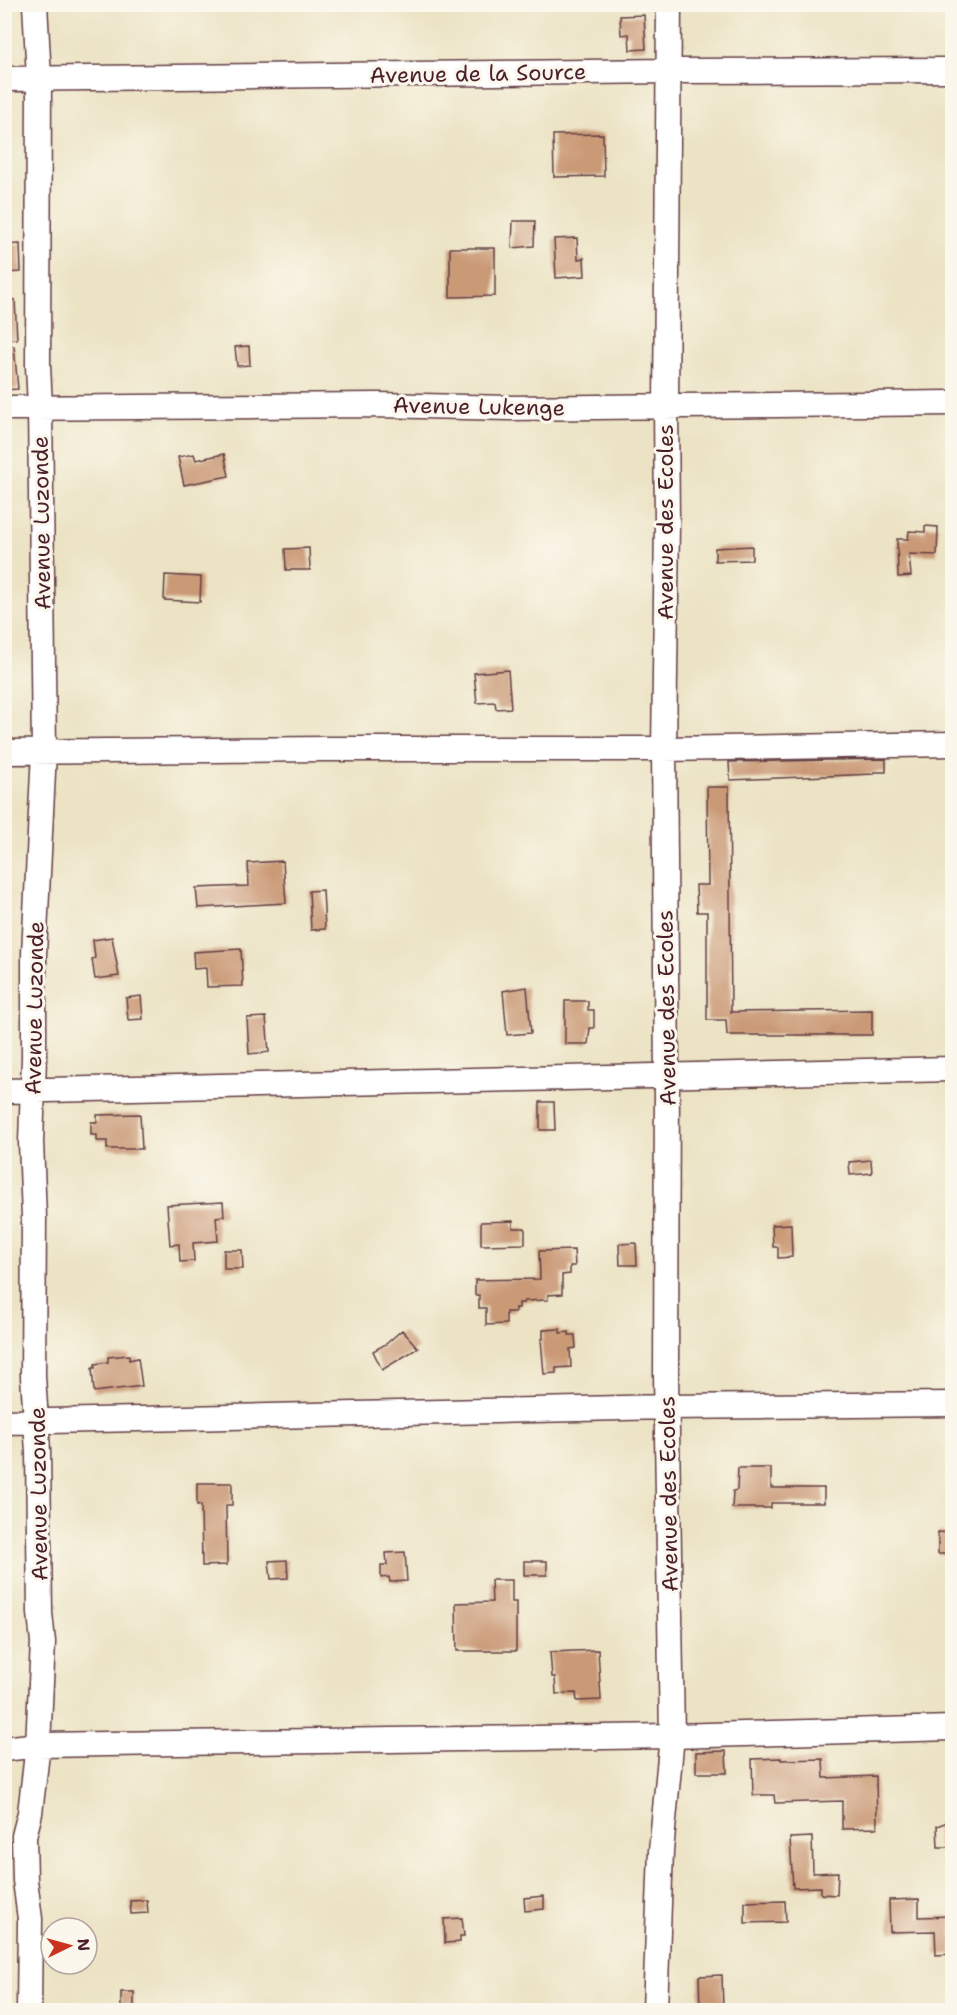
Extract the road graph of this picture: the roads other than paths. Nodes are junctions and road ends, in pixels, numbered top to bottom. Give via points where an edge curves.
1 (35, 4) edge
2 (669, 4) edge
3 (952, 70) edge
4 (670, 71) junction
5 (39, 78) junction
6 (4, 79) edge
7 (952, 403) edge
8 (40, 407) junction
9 (666, 407) junction
10 (4, 408) edge
11 (952, 744) edge
12 (664, 749) junction
13 (4, 752) edge
14 (44, 752) junction
15 (952, 1069) edge
16 (667, 1076) junction
17 (33, 1090) junction
18 (4, 1091) edge
19 (952, 1404) edge
20 (666, 1407) junction
21 (4, 1422) edge
22 (37, 1422) junction
23 (952, 1728) edge
24 (672, 1736) junction
25 (38, 1745) junction
26 (4, 1749) edge
27 (29, 2010) edge
28 (655, 2010) edge

1 - 5 street, Avenue Luzonde
2 - 4 street, Avenue des Ecoles
3 - 4 street, Avenue de la Source
4 - 5 street, Avenue de la Source
4 - 9 street, Avenue des Ecoles
5 - 6 street, Avenue de la Source
5 - 8 street, Avenue Luzonde
7 - 9 street, Avenue Lukenge
8 - 9 street, Avenue Lukenge
8 - 10 street, Avenue Lukenge
8 - 14 street, Avenue Luzonde
9 - 12 street, Avenue des Ecoles
11 - 12 street
12 - 14 street
12 - 16 street, Avenue des Ecoles
13 - 14 street
14 - 17 street, Avenue Luzonde via 34,954
15 - 16 street
16 - 17 street
16 - 20 street, Avenue des Ecoles
17 - 18 street
17 - 22 street, Avenue Luzonde via 33,1365
19 - 20 street
20 - 22 street
20 - 24 street, Avenue des Ecoles
21 - 22 street
22 - 25 street, Avenue Luzonde via 43,1642
23 - 24 street
24 - 25 street
24 - 28 street, Avenue des Ecoles via 661,1851
25 - 26 street
25 - 27 street, Avenue Luzonde via 24,1836 30,1919

